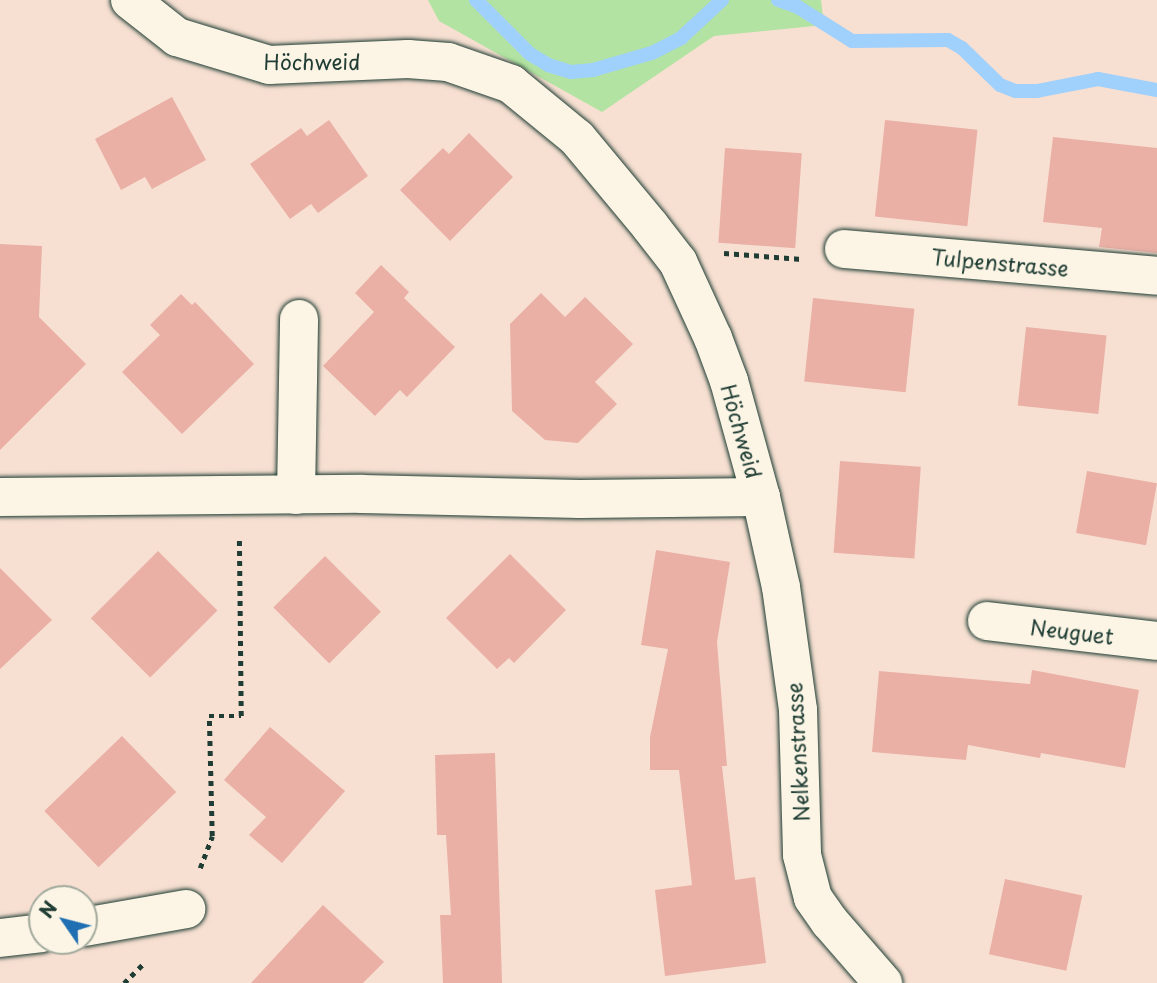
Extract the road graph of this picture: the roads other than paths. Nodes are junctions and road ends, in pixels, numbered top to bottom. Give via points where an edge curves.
1 (130, 0) edge
2 (844, 249) road end
3 (1157, 276) edge
4 (299, 318) dead end
5 (296, 495) junction
6 (0, 497) edge
7 (761, 497) junction
8 (987, 621) dead end
9 (1157, 641) edge
10 (186, 909) road end
11 (98, 925) edge
12 (28, 935) edge
13 (0, 938) edge
14 (883, 983) edge

1 - 7 street, Höchweid via 177,37 269,65 408,59 448,62 511,84 577,138 678,262 729,381
2 - 3 street, Tulpenstrasse
4 - 5 street
5 - 6 street, Höchweid
5 - 7 street, Höchweid
7 - 14 street, Nelkenstrasse via 781,587 798,710 802,855 813,898
8 - 9 street, Neuguet
10 - 11 street
12 - 13 street

